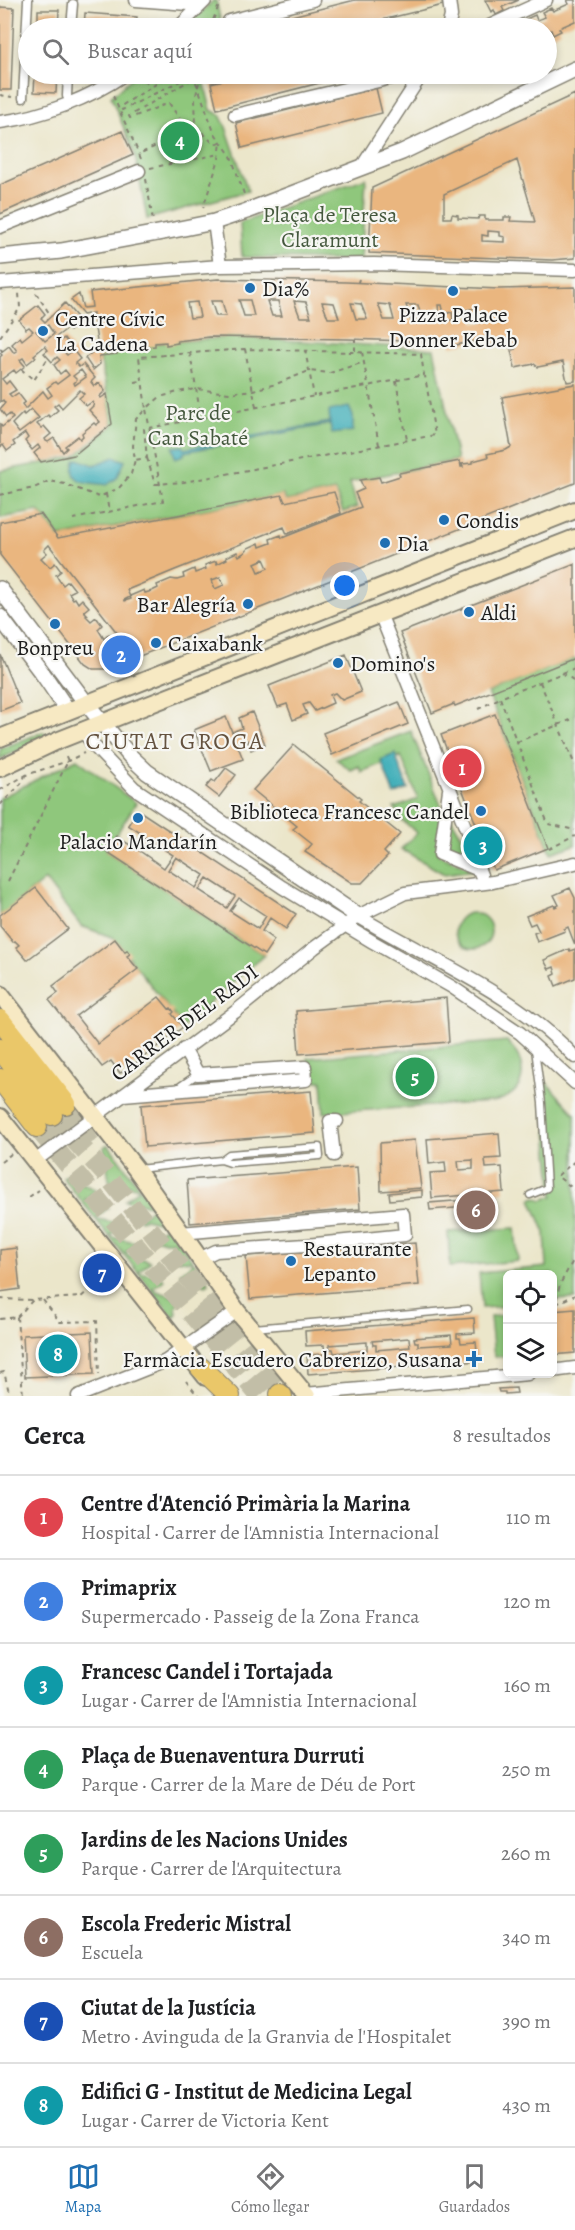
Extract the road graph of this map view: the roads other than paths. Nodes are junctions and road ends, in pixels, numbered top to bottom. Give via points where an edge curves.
1 (28, 0) edge
2 (136, 0) edge
3 (312, 0) edge
4 (449, 0) edge
5 (546, 0) edge
6 (162, 1) edge
7 (203, 3) edge
8 (73, 4) dead end
9 (27, 18) edge
10 (72, 18) edge
11 (188, 18) edge
12 (241, 18) edge
13 (450, 18) edge
14 (507, 18) edge
15 (575, 69) edge
16 (557, 78) edge
17 (24, 84) edge
18 (68, 84) edge
19 (106, 84) edge
20 (366, 84) edge
21 (416, 84) edge
22 (544, 84) edge
23 (67, 96) dead end
24 (23, 98) dead end
25 (235, 115) dead end
26 (0, 122) edge
27 (361, 168) junction
28 (142, 170) road end
29 (214, 222) junction
30 (0, 227) edge
31 (0, 257) edge
32 (220, 266) junction
33 (575, 270) edge
34 (0, 283) edge
35 (575, 510) edge
36 (575, 538) edge
37 (0, 589) edge
38 (381, 616) junction
39 (0, 617) edge
40 (86, 703) junction
41 (68, 711) junction
42 (103, 723) junction
43 (84, 732) junction
44 (0, 738) edge
45 (0, 768) edge
46 (449, 789) junction
47 (472, 844) dead end
48 (575, 863) edge
49 (481, 876) dead end
50 (352, 921) junction
51 (0, 994) edge
52 (0, 1020) edge
53 (535, 1045) junction
54 (184, 1048) junction
55 (0, 1049) edge
56 (575, 1057) edge
57 (198, 1074) junction
58 (0, 1078) edge
59 (575, 1083) edge
60 (175, 1090) junction
61 (122, 1095) junction
62 (52, 1115) junction
63 (95, 1115) junction
64 (0, 1117) edge
65 (337, 1121) dead end
66 (334, 1155) dead end
67 (221, 1160) junction
68 (35, 1161) junction
69 (136, 1169) junction
70 (530, 1195) dead end
71 (180, 1233) junction
72 (199, 1259) junction
73 (468, 1309) dead end
74 (237, 1311) junction
75 (251, 1328) junction
76 (184, 1349) junction
77 (575, 1368) edge
78 (557, 1370) edge
79 (193, 1374) junction
80 (503, 1377) edge
81 (351, 1393) edge
82 (306, 1395) edge
83 (78, 1396) edge
84 (220, 1396) edge
85 (230, 1396) edge

1 - 9 street
2 - 6 street
3 - 12 street
4 - 13 street
5 - 14 street
6 - 7 street
7 - 11 street
8 - 10 street
15 - 16 street
17 - 24 street
18 - 23 street
19 - 26 street via 25,120
20 - 25 street
21 - 27 street
22 - 27 street via 402,153
27 - 29 street
28 - 30 street
29 - 31 street
29 - 32 street
32 - 33 street via 374,264
32 - 34 street
35 - 40 main road
36 - 38 main road
37 - 40 street
38 - 42 main road
38 - 46 street
39 - 41 street
40 - 41 main road
40 - 42 street
41 - 43 main road
41 - 44 main road
42 - 43 main road
42 - 50 street via 147,772
43 - 45 main road
43 - 50 street via 134,788 282,887
46 - 47 street
46 - 49 street via 440,854 479,870
48 - 50 street, CARRER DEL RADI via 494,882 405,893
50 - 53 street
50 - 54 street, CARRER DEL RADI
50 - 56 street via 486,987
51 - 63 main road
52 - 62 highway
53 - 59 street
53 - 70 lane via 547,1188
54 - 57 street
54 - 61 street, CARRER DEL RADI
55 - 62 highway
57 - 60 lane
57 - 60 street via 305,1067 306,1080
58 - 62 highway
60 - 61 street
61 - 63 street, CARRER DEL RADI
63 - 68 street, CARRER DEL RADI
63 - 69 main road
64 - 68 main road
65 - 66 street via 330,1121
67 - 67 lane via 230,1163 321,1156 319,1147 229,1154
67 - 69 lane
68 - 76 main road
69 - 71 main road
71 - 72 main road
71 - 72 street via 403,1214 405,1234 216,1251
72 - 74 main road
73 - 75 lane
74 - 75 main road
74 - 76 street
75 - 82 main road
76 - 79 main road
76 - 83 street via 162,1363
77 - 78 street
79 - 84 main road
79 - 85 highway
80 - 81 street
81 - 82 street

